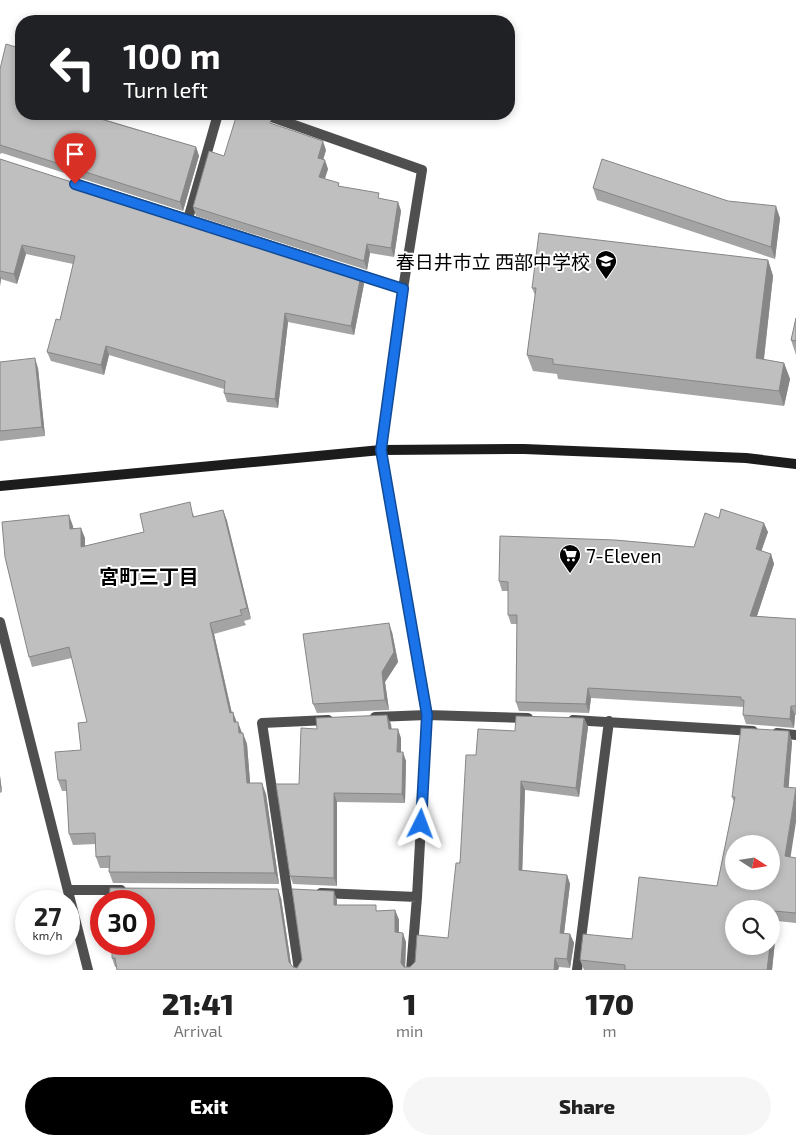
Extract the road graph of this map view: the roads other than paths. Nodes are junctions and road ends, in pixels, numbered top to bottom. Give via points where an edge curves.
1 (216, 120) edge
2 (280, 120) edge
3 (94, 189) edge
4 (188, 218) junction
5 (403, 289) junction
6 (381, 450) junction
7 (796, 464) edge
8 (0, 486) edge
9 (0, 622) edge
10 (427, 715) junction
11 (359, 718) edge
12 (340, 719) edge
13 (542, 719) edge
14 (561, 719) edge
15 (609, 721) junction
16 (796, 735) edge
17 (68, 890) edge
18 (291, 892) junction
19 (417, 897) junction
20 (80, 938) edge
21 (88, 970) edge
22 (299, 970) edge
23 (411, 970) edge
24 (577, 970) edge

1 - 4 street
2 - 5 street via 422,170
3 - 4 street
4 - 5 street
5 - 6 street
6 - 7 street via 524,449 746,458
6 - 8 street
6 - 10 street
9 - 17 street
10 - 11 street
10 - 13 street
10 - 19 street
12 - 18 street via 262,723
14 - 15 street
15 - 16 street
15 - 24 street
18 - 19 street
18 - 22 street
19 - 23 street
20 - 21 street

